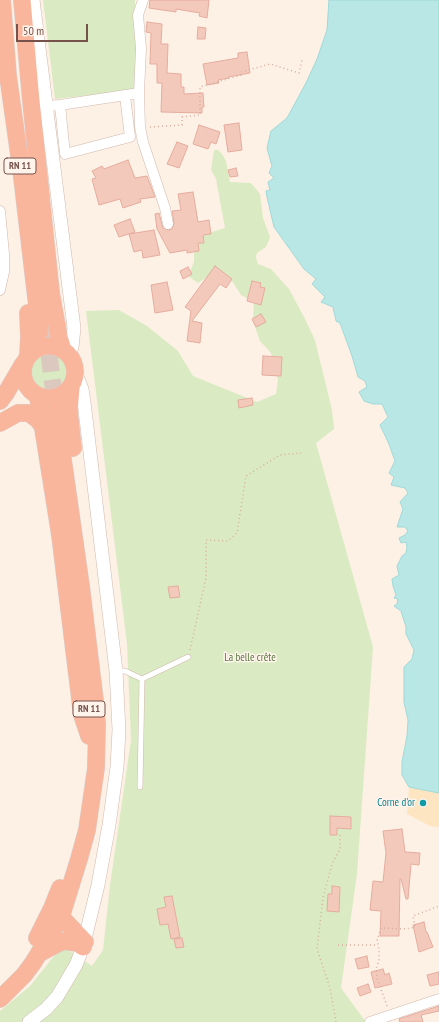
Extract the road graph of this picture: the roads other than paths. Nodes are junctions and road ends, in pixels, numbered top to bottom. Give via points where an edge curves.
1 (2, 0) edge
2 (12, 0) edge
3 (22, 0) edge
4 (33, 0) edge
5 (143, 0) edge
6 (0, 67) edge
7 (139, 93) junction
8 (125, 96) junction
9 (60, 105) junction
10 (46, 106) junction
11 (0, 211) edge
12 (168, 224) dead end
13 (0, 290) edge
14 (26, 359) junction
15 (70, 366) junction
16 (35, 394) junction
17 (0, 401) edge
18 (53, 411) tunnel mouth
19 (0, 423) edge
20 (44, 429) junction
21 (188, 657) road end
22 (116, 671) junction
23 (142, 679) junction
24 (93, 739) junction
25 (140, 787) dead end
26 (63, 880) junction
27 (62, 917) junction
28 (84, 944) junction
29 (39, 954) junction
30 (0, 987) edge
31 (0, 999) edge
32 (439, 999) edge
33 (29, 1022) edge
34 (370, 1022) edge

1 - 2 highway, RN 11 via 8,76 43,331 19,105
3 - 15 highway via 51,293 59,337
4 - 10 street
5 - 7 street via 138,15 141,48
6 - 14 highway via 27,306 29,337
7 - 8 street
7 - 12 street via 143,142
8 - 9 street
8 - 9 street via 130,137 65,154
9 - 10 street
10 - 15 street via 74,328
11 - 13 street via 4,272
14 - 15 highway via 34,350 41,347 56,347
14 - 16 highway via 22,370 23,378 26,386
14 - 17 highway
15 - 16 highway via 64,394 47,399
15 - 22 street via 82,389 84,402
15 - 24 highway via 71,431 104,690 104,716
16 - 19 highway
16 - 20 highway
18 - 24 highway, RN 11
19 - 20 highway via 18,413 29,413
20 - 24 highway via 60,535 81,711 85,727
21 - 23 lane
22 - 23 lane via 125,671
22 - 28 street via 119,730 116,774 98,885
23 - 25 lane
24 - 26 highway, RN 11 via 71,856
24 - 27 highway, RN 11 via 93,789 86,830
26 - 27 highway via 60,903
26 - 30 highway, RN 11 via 52,908 26,957
27 - 28 highway
27 - 29 highway, RN 11
28 - 29 highway via 65,941
28 - 33 street via 76,965 57,997
29 - 31 highway, RN 11 via 24,975
32 - 34 street

